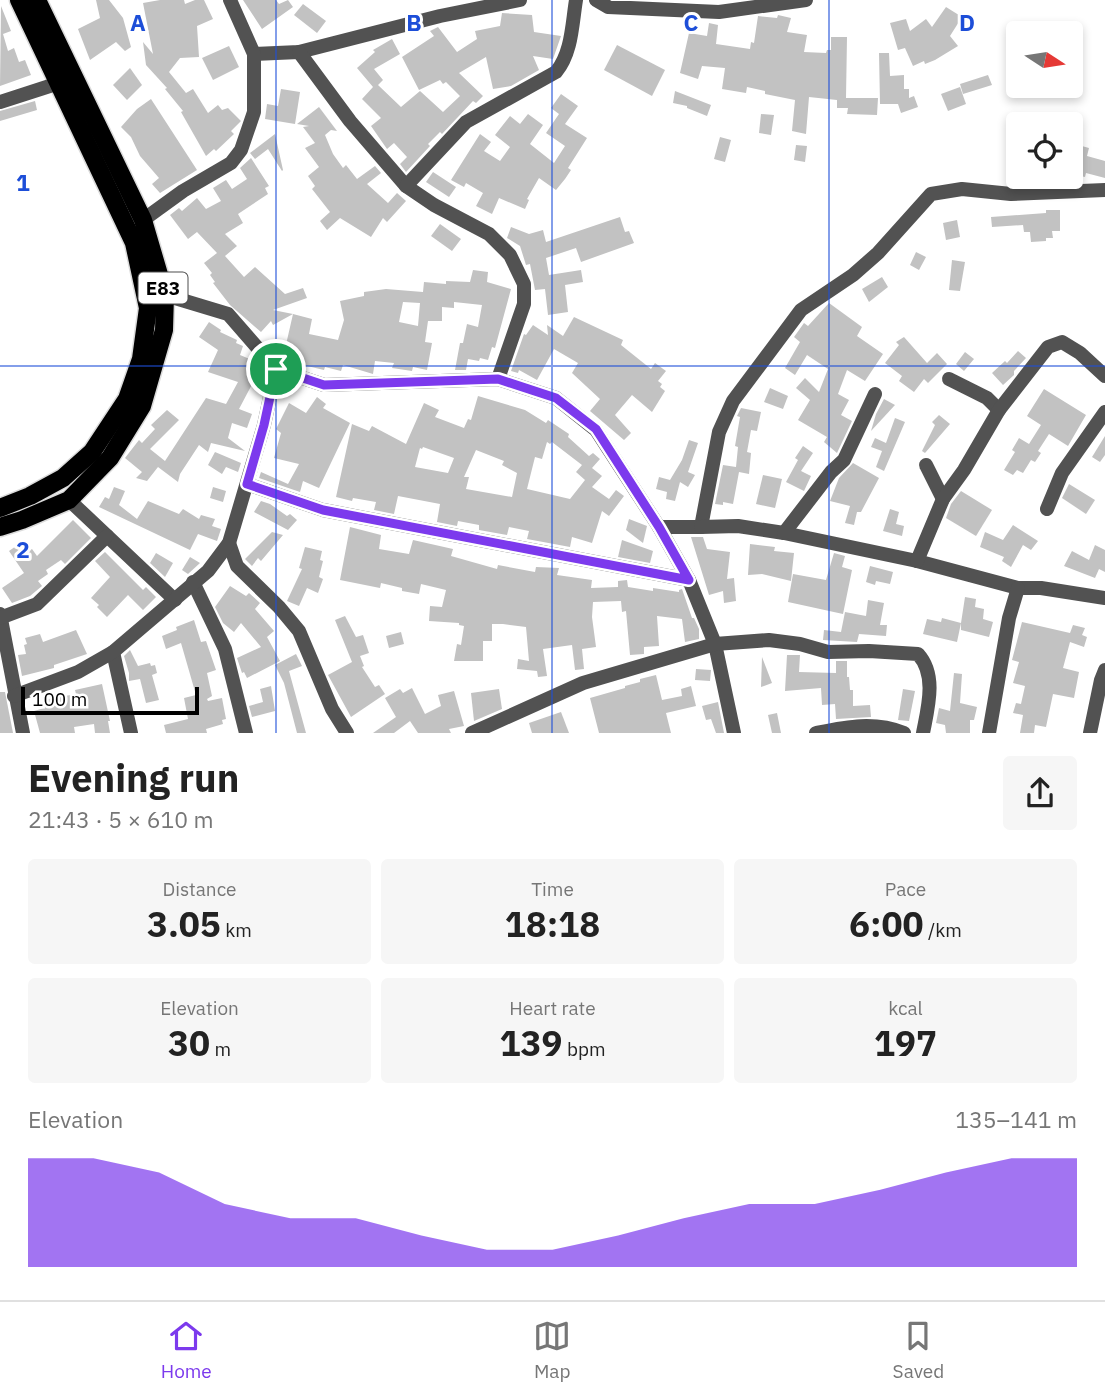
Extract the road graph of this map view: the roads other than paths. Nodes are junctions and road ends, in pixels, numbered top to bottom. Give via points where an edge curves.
1 (19, 0) edge
2 (37, 0) edge
3 (230, 0) edge
4 (520, 0) edge
5 (576, 0) edge
6 (596, 0) edge
7 (806, 0) edge
8 (299, 51) junction
9 (254, 54) junction
10 (59, 83) junction
11 (0, 102) edge
12 (406, 186) junction
13 (1105, 190) edge
14 (143, 220) junction
15 (165, 295) junction
16 (276, 369) junction
17 (1105, 376) edge
18 (498, 379) junction
19 (949, 379) dead end
20 (875, 394) dead end
21 (135, 402) junction
22 (999, 410) junction
23 (1105, 412) edge
24 (926, 465) dead end
25 (247, 484) junction
26 (943, 499) junction
27 (69, 500) junction
28 (0, 508) edge
29 (1047, 509) dead end
30 (0, 527) edge
31 (659, 527) junction
32 (701, 527) junction
33 (784, 533) junction
34 (107, 536) junction
35 (229, 543) junction
36 (916, 561) junction
37 (689, 580) junction
38 (193, 582) junction
39 (1018, 588) junction
40 (1105, 598) edge
41 (175, 600) junction
42 (0, 617) edge
43 (715, 644) junction
44 (113, 652) junction
45 (1105, 670) edge
46 (15, 696) junction
47 (23, 733) edge
48 (131, 733) edge
49 (246, 733) edge
50 (347, 733) edge
51 (472, 733) edge
52 (734, 733) edge
53 (816, 733) edge
54 (904, 733) edge
55 (923, 733) edge
56 (989, 733) edge
57 (1090, 733) edge

1 - 10 main road, E83
2 - 14 main road, E83
3 - 9 street
4 - 8 street
5 - 12 street via 568,50 556,72 466,122
6 - 7 street via 608,7 719,12
8 - 9 street
8 - 12 street via 350,121
9 - 14 street via 254,112 241,150 231,163
10 - 11 street
10 - 21 main road, E83 via 134,243 148,308
12 - 18 street via 489,234 510,255 524,284 524,304
13 - 32 street via 1010,194 962,189 931,194 878,253 801,310 733,401 719,432
14 - 15 main road, E83
15 - 16 street via 228,314
15 - 21 main road, E83 via 164,330
16 - 18 street via 324,385
16 - 25 street
17 - 22 street via 1062,342 1048,347
18 - 31 street via 556,398 596,429
19 - 22 street via 987,398
20 - 33 street via 844,460
21 - 27 main road, E83 via 110,458
21 - 28 main road, E83 via 63,478
22 - 26 street
23 - 29 street via 1062,473
24 - 26 street
25 - 35 street
25 - 37 street via 323,510
26 - 36 street
27 - 30 main road, E83
27 - 34 street
31 - 32 street
31 - 37 street
32 - 33 street via 738,526
33 - 36 street
34 - 41 street
34 - 42 street via 37,604
35 - 38 street via 208,571
35 - 50 street via 237,566 299,631
36 - 39 street
37 - 43 street
38 - 41 street
38 - 49 street via 226,649
39 - 40 street
39 - 56 street
41 - 44 street
42 - 46 street
43 - 51 street via 583,683
43 - 52 street
43 - 55 street via 769,640 828,652 918,654 927,664 930,686
44 - 46 street via 78,673
44 - 48 street
45 - 57 street
46 - 47 street
53 - 54 street via 862,725

